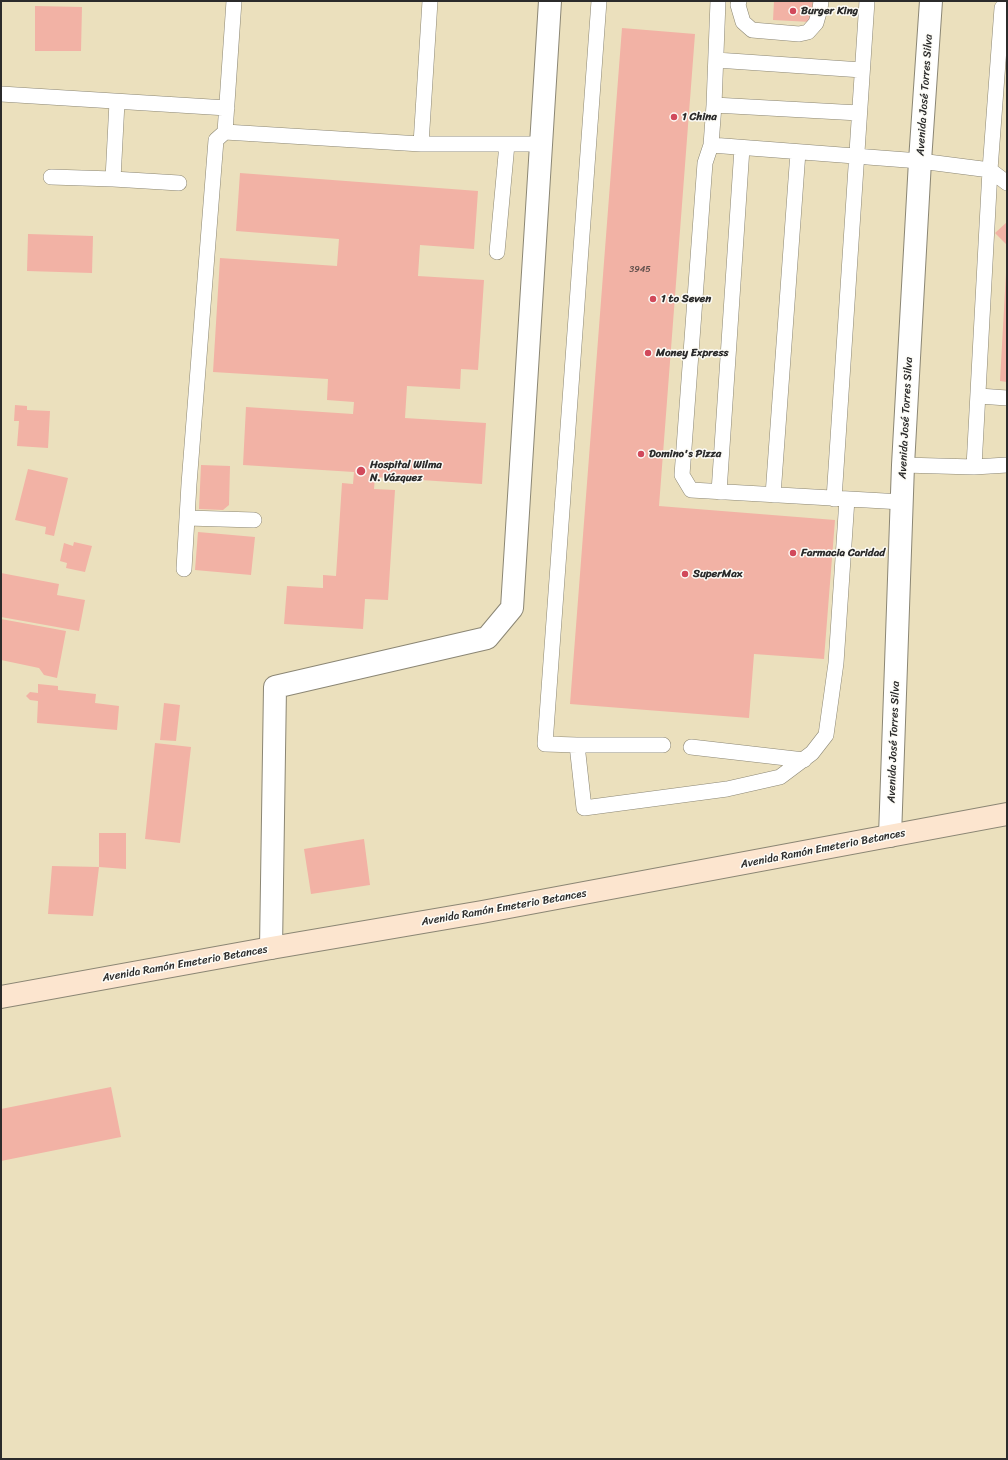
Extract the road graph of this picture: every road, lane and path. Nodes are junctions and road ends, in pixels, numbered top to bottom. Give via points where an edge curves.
1 (234, 1) edge
2 (430, 1) edge
3 (550, 1) edge
4 (599, 1) edge
5 (718, 1) edge
6 (739, 1) edge
7 (820, 1) edge
8 (867, 1) edge
9 (931, 1) edge
10 (1007, 6) edge
11 (716, 60) junction
12 (862, 70) junction
13 (1, 94) edge
14 (117, 102) junction
15 (714, 105) junction
16 (227, 108) junction
17 (859, 113) junction
18 (225, 132) junction
19 (421, 144) junction
20 (506, 144) junction
21 (541, 144) junction
22 (711, 145) junction
23 (742, 148) junction
24 (798, 152) junction
25 (856, 156) junction
26 (920, 161) junction
27 (990, 170) junction
28 (51, 177) dead end
29 (113, 179) junction
30 (179, 183) dead end
31 (1007, 183) edge
32 (497, 252) dead end
33 (978, 396) junction
34 (1007, 398) edge
35 (903, 465) junction
36 (1007, 465) edge
37 (974, 467) junction
38 (719, 492) junction
39 (773, 495) junction
40 (840, 499) junction
41 (902, 502) junction
42 (187, 518) junction
43 (254, 520) dead end
44 (184, 569) dead end
45 (663, 744) dead end
46 (577, 745) junction
47 (691, 746) dead end
48 (804, 760) junction
49 (1007, 814) edge
50 (890, 836) junction
51 (271, 948) junction
52 (1, 997) edge

1 - 16 lane
2 - 19 lane
3 - 21 street
4 - 46 lane via 545,744
5 - 11 lane
6 - 7 lane via 743,22 752,30 799,34 808,32 816,23
8 - 12 lane
9 - 26 street, Avenida José Torres Silva
10 - 27 lane via 1002,8
11 - 12 lane
11 - 15 lane
12 - 17 lane
13 - 14 lane
14 - 16 lane
14 - 29 lane
15 - 17 lane
15 - 22 lane
16 - 18 lane
17 - 25 lane
18 - 19 lane
18 - 42 lane via 216,140
19 - 20 lane
20 - 21 lane
20 - 32 lane
21 - 51 street via 512,608 487,638 275,687
22 - 23 lane
22 - 38 lane via 705,163 682,475 691,490
23 - 24 lane
23 - 38 lane
24 - 25 lane
24 - 39 lane
25 - 26 lane
25 - 40 lane
26 - 27 lane
26 - 35 street, Avenida José Torres Silva
27 - 31 lane
27 - 33 lane
28 - 29 lane
29 - 30 lane
33 - 34 lane
33 - 37 lane
35 - 37 lane
35 - 41 street, Avenida José Torres Silva
36 - 37 lane
38 - 39 lane
39 - 40 lane
40 - 41 lane
40 - 48 lane via 836,663 826,735
41 - 50 street, Avenida José Torres Silva
42 - 43 lane
42 - 44 lane
45 - 46 lane
46 - 48 lane via 584,808 727,789 780,777
47 - 48 lane
49 - 50 street, Avenida Ramón Emeterio Betances
50 - 51 street, Avenida Ramón Emeterio Betances via 488,911
51 - 52 street, Avenida Ramón Emeterio Betances

